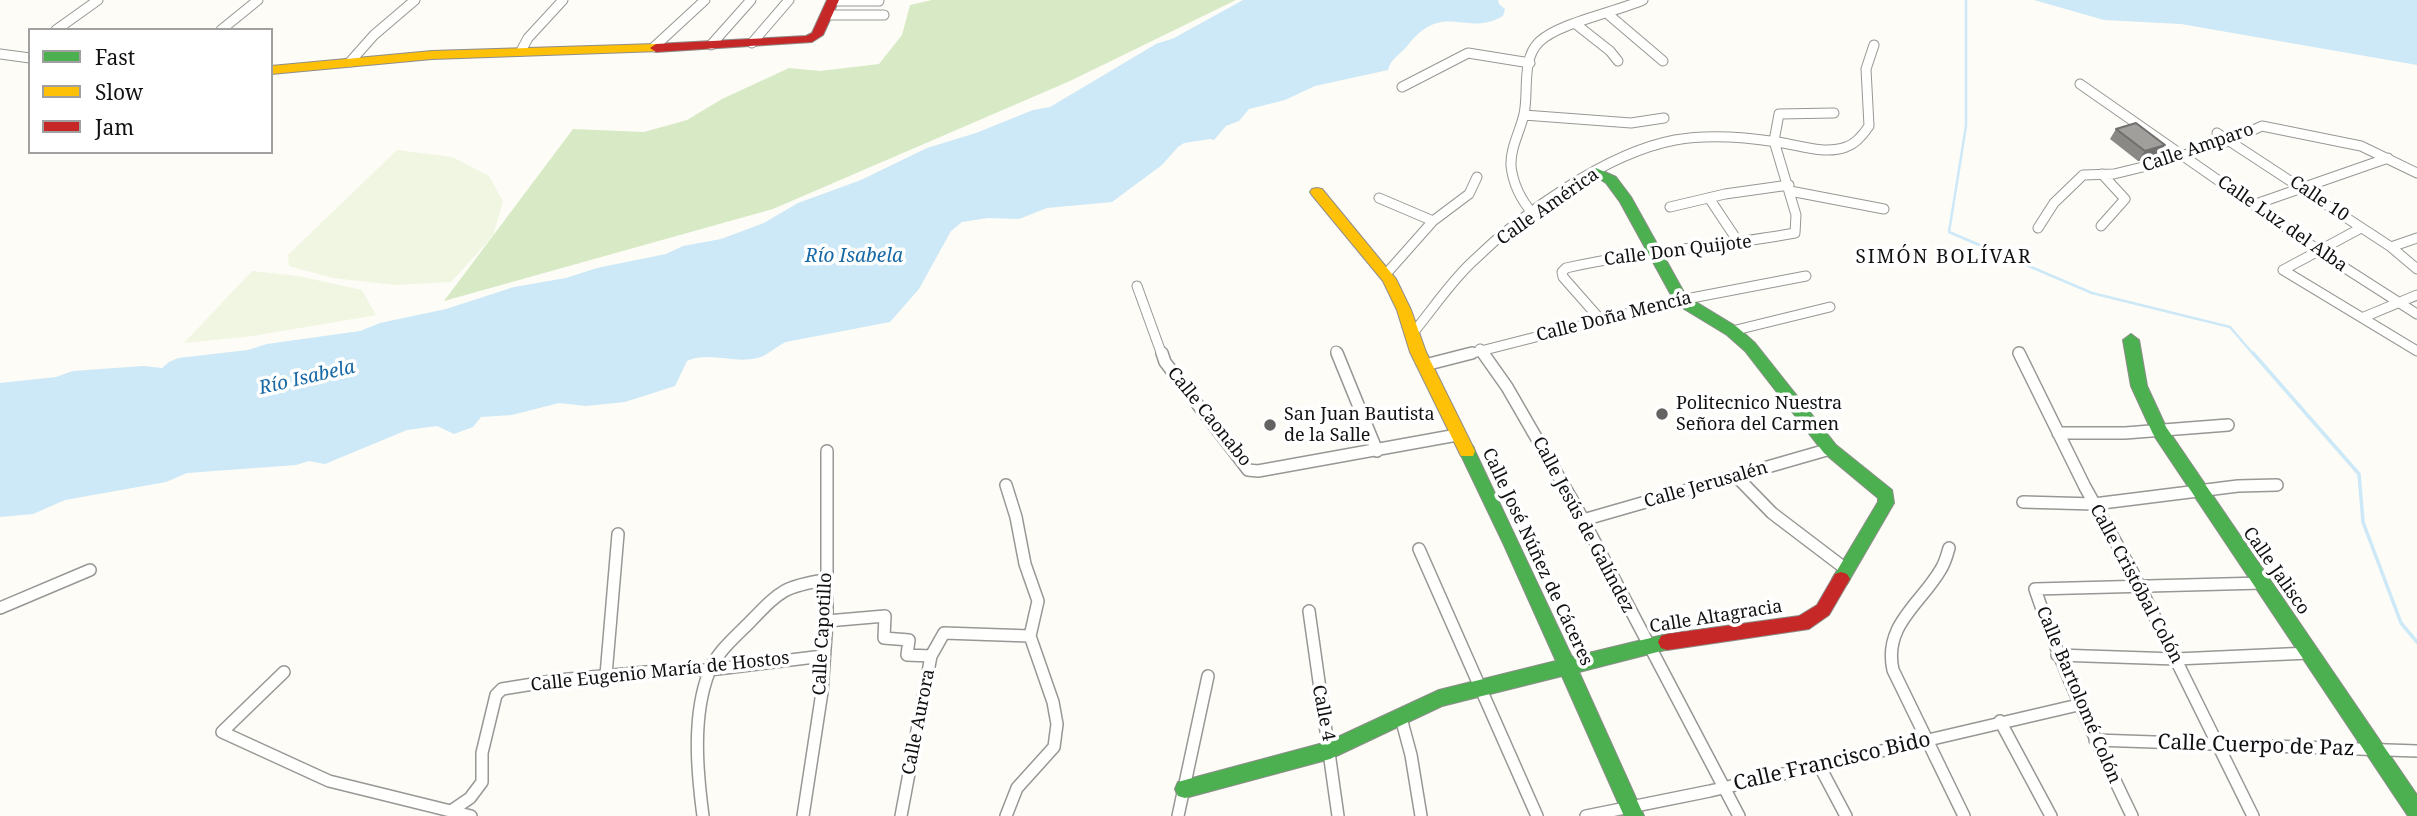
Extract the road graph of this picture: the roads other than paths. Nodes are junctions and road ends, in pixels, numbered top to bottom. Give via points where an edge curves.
1 (98, 0) edge
2 (258, 0) edge
3 (415, 0) edge
4 (563, 0) edge
5 (705, 0) edge
6 (751, 0) edge
7 (789, 0) edge
8 (1643, 0) edge
9 (879, 1) edge
10 (830, 5) edge
11 (884, 15) dead end
12 (1609, 15) junction
13 (1577, 25) junction
14 (59, 28) edge
15 (223, 28) edge
16 (752, 43) junction
17 (711, 45) junction
18 (1874, 45) dead end
19 (654, 47) junction
20 (28, 49) edge
21 (521, 51) junction
22 (0, 54) edge
23 (18, 56) junction
24 (28, 58) edge
25 (1618, 61) dead end
26 (1662, 61) dead end
27 (350, 62) junction
28 (1530, 63) junction
29 (273, 70) edge
30 (2080, 84) dead end
31 (1402, 87) dead end
32 (1835, 113) dead end
33 (1524, 115) junction
34 (1664, 118) dead end
35 (2217, 133) dead end
36 (1774, 141) junction
37 (2229, 141) junction
38 (2187, 156) junction
39 (2388, 158) junction
40 (1596, 172) junction
41 (2417, 173) edge
42 (2102, 174) junction
43 (1477, 177) dead end
44 (2302, 187) junction
45 (1790, 188) junction
46 (1317, 192) dead end
47 (1380, 198) dead end
48 (1709, 198) junction
49 (2253, 205) junction
50 (1670, 207) dead end
51 (1884, 209) dead end
52 (1533, 214) junction
53 (1433, 221) junction
54 (2101, 226) dead end
55 (2038, 228) dead end
56 (2361, 228) junction
57 (2417, 238) edge
58 (1738, 243) junction
59 (2391, 247) junction
60 (2317, 250) junction
61 (1657, 254) junction
62 (2417, 269) edge
63 (1386, 274) junction
64 (1806, 276) dead end
65 (1137, 286) dead end
66 (2417, 295) edge
67 (1681, 299) junction
68 (2397, 302) junction
69 (1830, 307) dead end
70 (2417, 314) edge
71 (2364, 317) junction
72 (1600, 319) junction
73 (1732, 331) junction
74 (1413, 332) junction
75 (2131, 340) dead end
76 (1480, 349) junction
77 (1336, 351) dead end
78 (2415, 351) edge
79 (2019, 353) dead end
80 (1425, 365) junction
81 (2228, 425) dead end
82 (2159, 430) junction
83 (2058, 433) junction
84 (1457, 435) junction
85 (1830, 449) junction
86 (1377, 451) junction
87 (827, 452) dead end
88 (1736, 477) junction
89 (1006, 485) dead end
90 (2277, 485) dead end
91 (2197, 491) junction
92 (2023, 502) dead end
93 (2094, 503) junction
94 (1583, 520) junction
95 (618, 534) dead end
96 (1949, 548) dead end
97 (1419, 549) dead end
98 (90, 570) dead end
99 (1847, 570) junction
100 (826, 580) junction
101 (2262, 583) junction
102 (2141, 588) junction
103 (0, 608) edge
104 (1309, 611) dead end
105 (827, 621) junction
106 (1030, 636) junction
107 (1649, 645) junction
108 (2309, 653) junction
109 (2057, 655) junction
110 (823, 656) junction
111 (932, 656) junction
112 (2176, 659) junction
113 (1569, 666) junction
114 (709, 670) junction
115 (284, 672) dead end
116 (606, 675) junction
117 (1208, 676) dead end
118 (1480, 689) junction
119 (2078, 705) junction
120 (1401, 718) junction
121 (2000, 721) junction
122 (2095, 740) junction
123 (1926, 741) junction
124 (2218, 745) junction
125 (2374, 749) junction
126 (1330, 750) junction
127 (2417, 751) edge
128 (1819, 767) junction
129 (1726, 787) junction
130 (1185, 789) junction
131 (451, 811) junction
132 (1632, 812) edge
133 (2417, 812) edge
134 (471, 816) edge
135 (703, 816) edge
136 (803, 816) edge
137 (901, 816) edge
138 (1006, 816) edge
139 (1178, 816) edge
140 (1338, 816) edge
141 (1421, 816) edge
142 (1537, 816) edge
143 (1586, 816) edge
144 (1740, 816) edge
145 (1846, 816) edge
146 (1964, 816) edge
147 (2050, 816) edge
148 (2132, 816) edge
149 (2253, 816) edge

1 - 14 street
2 - 15 street
3 - 27 street
4 - 21 street
5 - 19 street
6 - 17 street
7 - 16 street
8 - 12 street
9 - 10 street
10 - 11 street
10 - 16 street via 817,34 808,39
12 - 13 street
12 - 26 street
13 - 25 street
13 - 28 street via 1545,37
16 - 17 street
17 - 19 street
18 - 36 street, Calle América via 1866,69 1869,126 1857,141 1841,148
19 - 21 street
20 - 23 street
21 - 27 street
22 - 23 street
23 - 24 street
27 - 29 street
28 - 31 street via 1468,52
28 - 33 street
30 - 38 street, Calle Luz del Alba
32 - 36 street via 1780,113
33 - 34 street via 1631,123
33 - 52 street via 1511,162 1519,195
35 - 37 street, Calle 10
36 - 40 street, Calle América via 1666,142
36 - 45 street
37 - 38 street, Calle Amparo
37 - 39 street, Calle Amparo via 2272,126 2361,146
37 - 44 street, Calle 10
38 - 42 street, Calle Amparo
38 - 49 street, Calle Luz del Alba
39 - 41 street, Calle Amparo
39 - 44 street
40 - 52 street, Calle América
40 - 61 street, Calle Altagracia via 1611,180 1622,194
42 - 54 street via 2125,199
42 - 55 street, Calle Amparo via 2083,174 2054,203
43 - 53 street via 1469,194
44 - 49 street
44 - 56 street, Calle 10
45 - 48 street
45 - 51 street
45 - 58 street, Calle Don Quijote via 1796,228 1790,236
46 - 63 street, Calle José Núñez de Cáceres
47 - 53 street
48 - 50 street
48 - 58 street
49 - 60 street, Calle Luz del Alba
52 - 74 street, Calle América via 1471,263
53 - 63 street
56 - 59 street, Calle 10
56 - 60 street
57 - 59 street
58 - 61 street, Calle Don Quijote
59 - 62 street, Calle 10
60 - 68 street, Calle Luz del Alba
60 - 71 street via 2283,269
61 - 67 street, Calle Altagracia
61 - 72 street, Calle Don Quijote via 1592,262 1562,272
63 - 74 street, Calle José Núñez de Cáceres
64 - 67 street, Calle Doña Mencía
65 - 86 street, Calle Caonabo via 1165,362 1248,470
66 - 68 street
67 - 72 street, Calle Doña Mencía
67 - 73 street, Calle Altagracia
68 - 70 street, Calle Luz del Alba
68 - 71 street
69 - 73 street
71 - 78 street
72 - 76 street, Calle Doña Mencía
73 - 85 street, Calle Altagracia via 1750,347
74 - 80 street, Calle José Núñez de Cáceres
75 - 82 street, Calle Jalisco via 2131,362
76 - 80 street, Calle Doña Mencía
76 - 94 street, Calle Jesús de Galíndez via 1507,387
77 - 86 street
79 - 83 street, Calle Cristóbal Colón
80 - 84 street, Calle José Núñez de Cáceres
81 - 82 street
82 - 83 street
82 - 91 street, Calle Jalisco
83 - 93 street, Calle Cristóbal Colón
84 - 86 street, Calle Caonabo
84 - 113 street, Calle José Núñez de Cáceres
85 - 88 street, Calle Jerusalén
85 - 99 street, Calle Altagracia via 1887,499
87 - 100 street, Calle Capotillo
88 - 94 street, Calle Jerusalén
88 - 99 street via 1772,513
89 - 106 street via 1038,601
90 - 91 street
91 - 93 street
91 - 101 street, Calle Jalisco
92 - 93 street
93 - 102 street, Calle Cristóbal Colón
94 - 107 street, Calle Jesús de Galíndez
95 - 116 street
96 - 123 street via 1942,568 1890,644 1893,670
97 - 118 street
98 - 103 street
99 - 107 street, Calle Altagracia via 1823,610 1802,623
100 - 105 street, Calle Capotillo
100 - 114 street via 792,586 780,594
101 - 102 street, Calle Bartolomé Colón
101 - 108 street, Calle Jalisco
102 - 109 street, Calle Bartolomé Colón via 2035,589
102 - 112 street, Calle Cristóbal Colón
104 - 126 street, Calle 4
105 - 110 street, Calle Capotillo
105 - 111 street via 885,616 884,638 909,640 907,655
106 - 111 street, Calle Aurora via 944,633
106 - 138 street via 1053,702 1057,724 1054,747 1017,789
107 - 113 street, Calle Altagracia
107 - 129 street, Calle Jesús de Galíndez
108 - 112 street
108 - 125 street, Calle Jalisco
109 - 112 street
109 - 119 street, Calle Bartolomé Colón
110 - 114 street, Calle Eugenio María de Hostos
110 - 136 street, Calle Capotillo
111 - 137 street, Calle Aurora
112 - 124 street, Calle Cristóbal Colón
113 - 118 street, Calle Altagracia
113 - 132 street, Calle José Núñez de Cáceres
114 - 116 street, Calle Eugenio María de Hostos
114 - 135 street via 702,706 699,789
115 - 131 street via 222,732 329,781
116 - 131 street, Calle Eugenio María de Hostos via 498,692 482,753 482,782
117 - 130 street
118 - 120 street, Calle Altagracia via 1439,698
118 - 142 street
119 - 121 street, Calle Francisco Bido
119 - 122 street, Calle Bartolomé Colón
120 - 126 street, Calle Altagracia
120 - 141 street
121 - 123 street, Calle Francisco Bido
121 - 147 street
122 - 124 street, Calle Cuerpo de Paz
122 - 148 street, Calle Bartolomé Colón
123 - 128 street, Calle Francisco Bido
123 - 146 street
124 - 125 street, Calle Cuerpo de Paz
124 - 149 street, Calle Cristóbal Colón
125 - 127 street, Calle Cuerpo de Paz
125 - 133 street, Calle Jalisco
126 - 130 street, Calle Altagracia
126 - 140 street, Calle 4
128 - 129 street, Calle Francisco Bido
128 - 145 street
129 - 132 street, Calle Francisco Bido
129 - 144 street, Calle Jesús de Galíndez
130 - 139 street
131 - 134 street
132 - 143 street, Calle Francisco Bido

